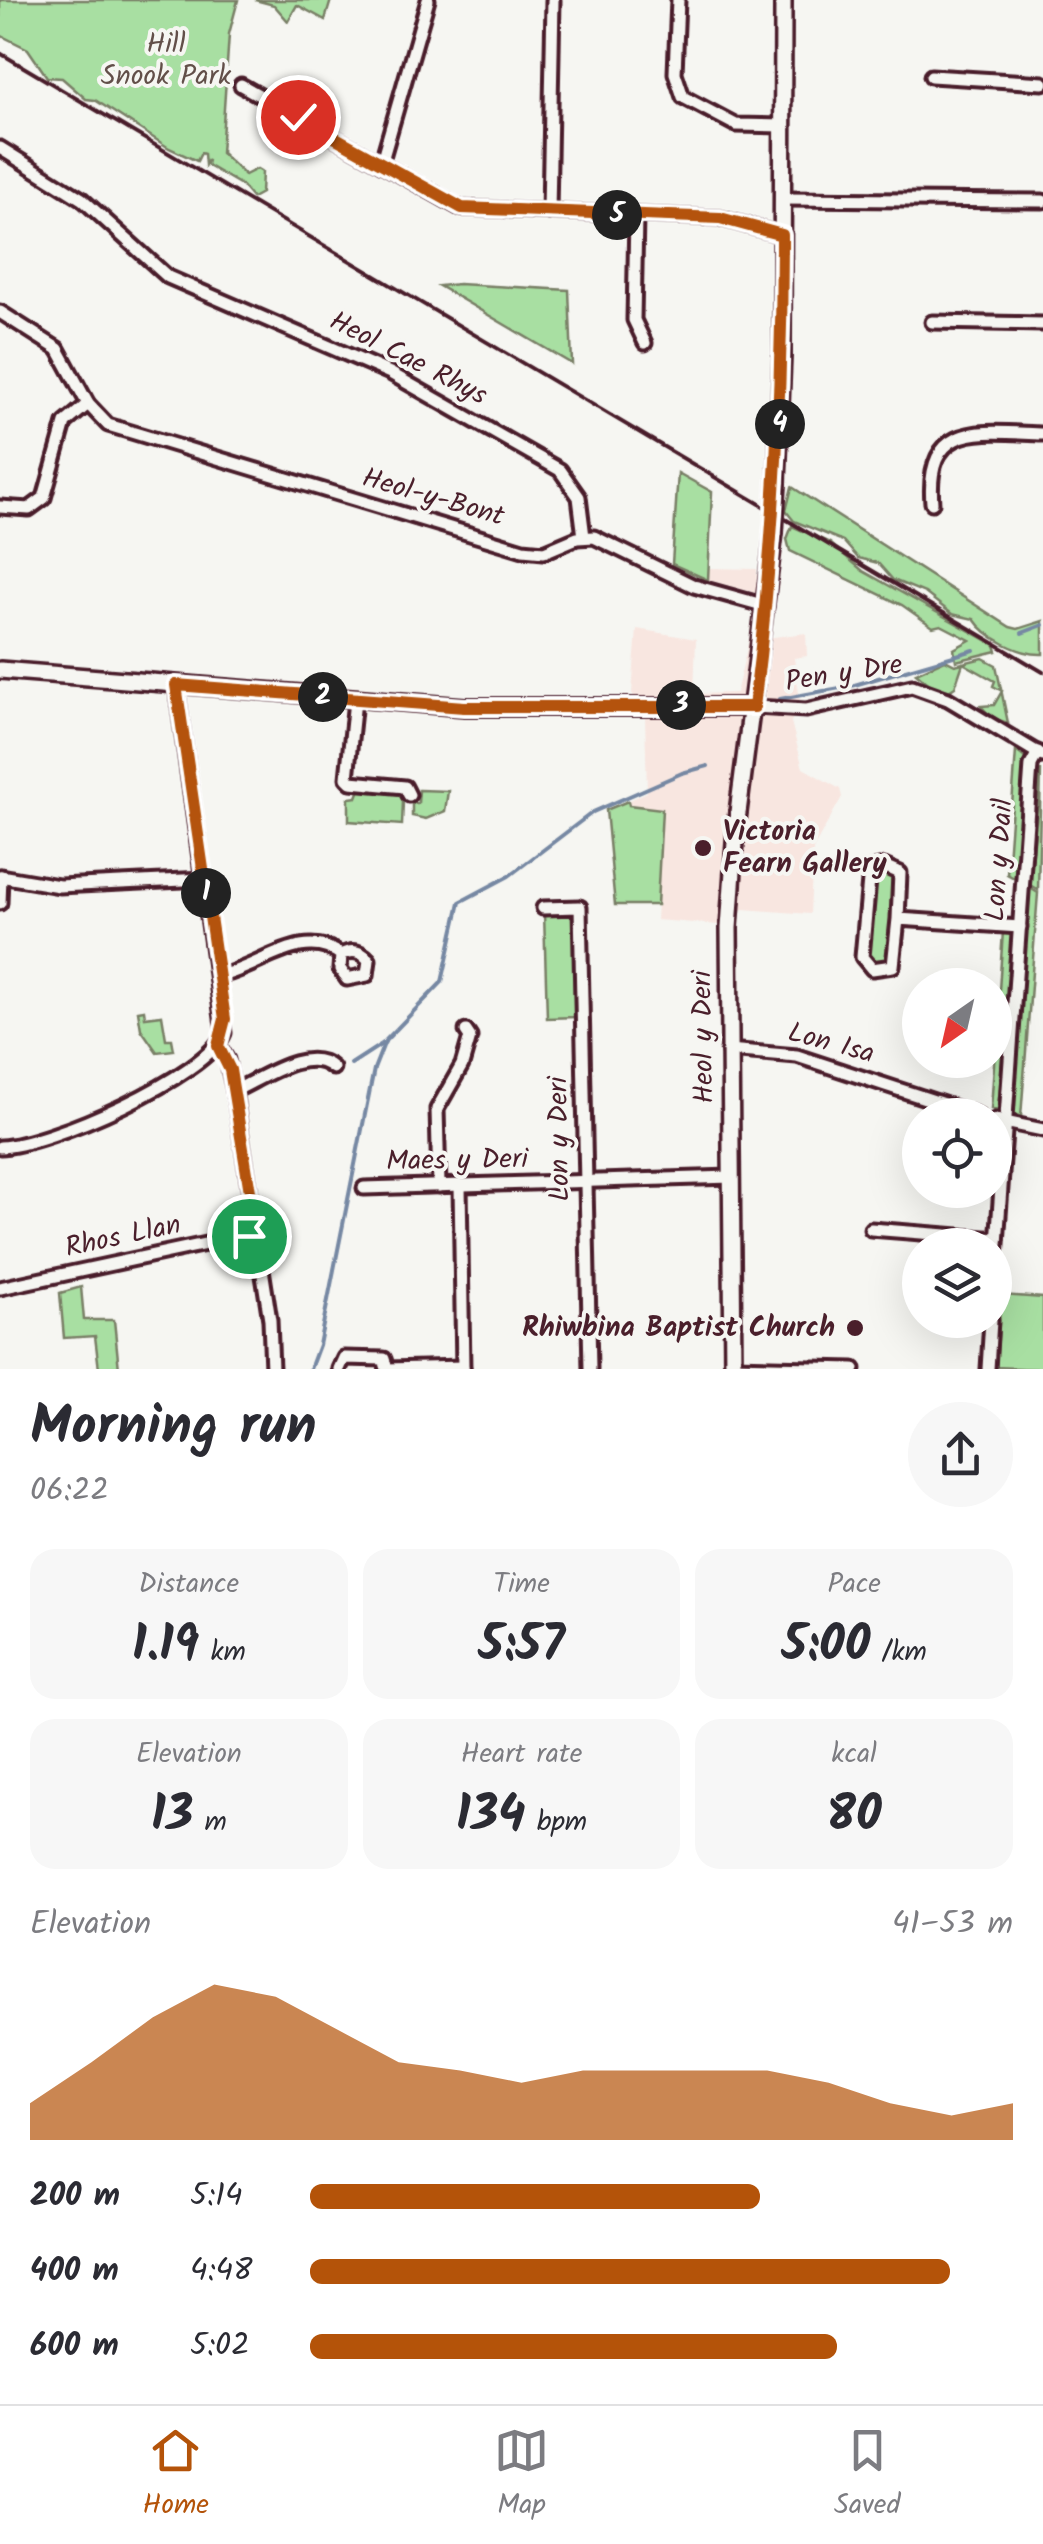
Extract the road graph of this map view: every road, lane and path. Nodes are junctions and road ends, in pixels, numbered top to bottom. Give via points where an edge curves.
1 (428, 0) edge
2 (553, 0) edge
3 (678, 0) edge
4 (783, 0) edge
5 (931, 76) dead end
6 (1043, 83) edge
7 (241, 85) dead end
8 (782, 126) junction
9 (0, 148) edge
10 (381, 164) junction
11 (782, 199) junction
12 (1043, 201) edge
13 (549, 212) junction
14 (636, 216) junction
15 (782, 235) junction
16 (0, 312) edge
17 (932, 322) dead end
18 (1043, 324) edge
19 (646, 342) dead end
20 (88, 404) junction
21 (1043, 434) edge
22 (932, 504) dead end
23 (0, 507) edge
24 (584, 537) junction
25 (766, 606) junction
26 (0, 670) edge
27 (176, 685) junction
28 (355, 700) junction
29 (754, 707) junction
30 (1040, 754) edge
31 (409, 795) dead end
32 (0, 876) edge
33 (204, 878) junction
34 (0, 903) edge
35 (542, 908) dead end
36 (898, 920) junction
37 (1020, 927) junction
38 (341, 955) dead end
39 (219, 976) junction
40 (466, 1031) dead end
41 (218, 1046) junction
42 (728, 1050) junction
43 (333, 1068) dead end
44 (234, 1091) junction
45 (925, 1098) edge
46 (1002, 1098) edge
47 (1012, 1124) edge
48 (1043, 1130) edge
49 (0, 1147) edge
50 (732, 1176) junction
51 (586, 1183) junction
52 (439, 1186) junction
53 (460, 1186) junction
54 (364, 1188) dead end
55 (871, 1229) dead end
56 (902, 1231) edge
57 (257, 1234) junction
58 (0, 1288) edge
59 (990, 1338) edge
60 (734, 1367) edge
61 (463, 1368) edge
62 (272, 1369) edge
63 (339, 1369) edge
64 (590, 1369) edge
65 (854, 1369) edge
66 (988, 1369) edge

1 - 10 street
2 - 13 street
3 - 8 street via 675,72 683,98 736,124
4 - 8 street, Heol y Deri
5 - 6 street
7 - 10 street
8 - 11 street, Heol y Deri
9 - 24 street, Heol Cae Rhys via 82,199 162,273 390,373 560,470 579,497
10 - 13 street via 460,208
11 - 12 street
11 - 15 street, Heol y Deri
13 - 14 street
14 - 15 street via 720,218
14 - 19 street via 633,315
15 - 25 street, Heol y Deri, bridge via 777,483
16 - 20 street via 58,349
17 - 18 street
20 - 23 street via 66,423 44,498 28,508
20 - 24 street, Heol-y-Bont via 100,420 123,430 523,550 544,552
21 - 22 street via 976,432 944,446 932,466
24 - 25 street via 602,539 694,586
25 - 29 street, Heol y Deri
26 - 27 street
27 - 28 street
27 - 33 street
28 - 29 street via 492,708
28 - 31 street via 347,778 405,787
29 - 30 street, Pen y Dre via 806,710 912,686 948,699
29 - 42 street, Heol y Deri via 736,828
30 - 37 street, Lon y Dail via 1032,766
32 - 33 street via 59,886
32 - 34 street
33 - 39 street
35 - 51 street, Lon y Deri via 580,907
36 - 36 street via 893,966 867,966 862,957 873,868 900,874
36 - 37 street
37 - 46 street, Lon y Dail
38 - 39 street via 311,942
39 - 41 street via 226,1024
40 - 52 street via 467,1052 437,1109
41 - 44 street
41 - 49 street via 112,1114
42 - 45 street, Lon Isa via 797,1056
42 - 50 street, Heol y Deri
43 - 44 street via 310,1057
44 - 57 street
47 - 48 street
50 - 51 street, Maes y Deri
50 - 60 street, Heol y Deri
51 - 53 street, Maes y Deri
51 - 64 street, Lon y Deri
52 - 53 street, Maes y Deri
52 - 54 street, Maes y Deri
53 - 61 street
55 - 56 street
57 - 58 street, Rhos Llan
57 - 62 street
59 - 66 street
60 - 65 street
61 - 63 street via 387,1369 376,1357 344,1358

